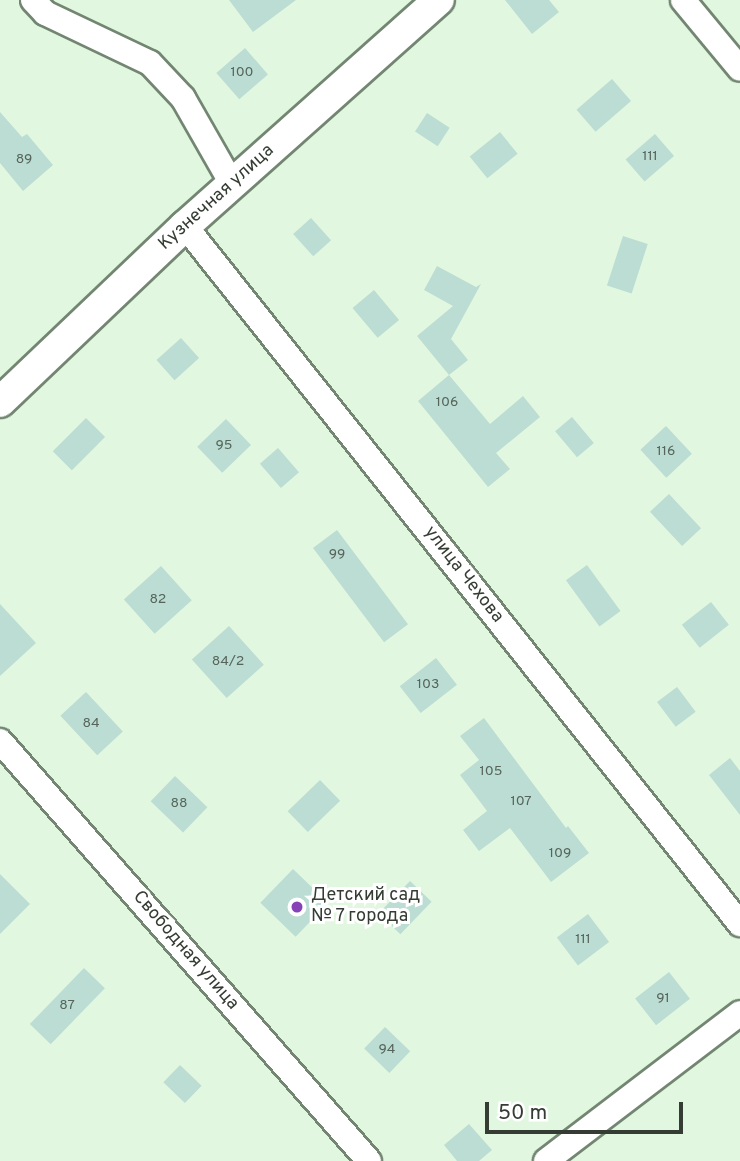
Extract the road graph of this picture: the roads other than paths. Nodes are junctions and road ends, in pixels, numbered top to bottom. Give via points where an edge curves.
1 (33, 0) edge
2 (439, 0) edge
3 (683, 0) edge
4 (740, 69) edge
5 (232, 184) junction
6 (185, 226) junction
7 (0, 402) edge
8 (0, 741) edge
9 (740, 924) edge
10 (740, 1013) edge
11 (369, 1161) edge
12 (546, 1161) edge

1 - 5 street via 45,13 150,63 183,98
2 - 5 street, Кузнечная улица
3 - 4 street
5 - 6 street, Кузнечная улица
6 - 7 street, Кузнечная улица
6 - 9 street, улица Чехова
8 - 11 street, Свободная улица
10 - 12 street

